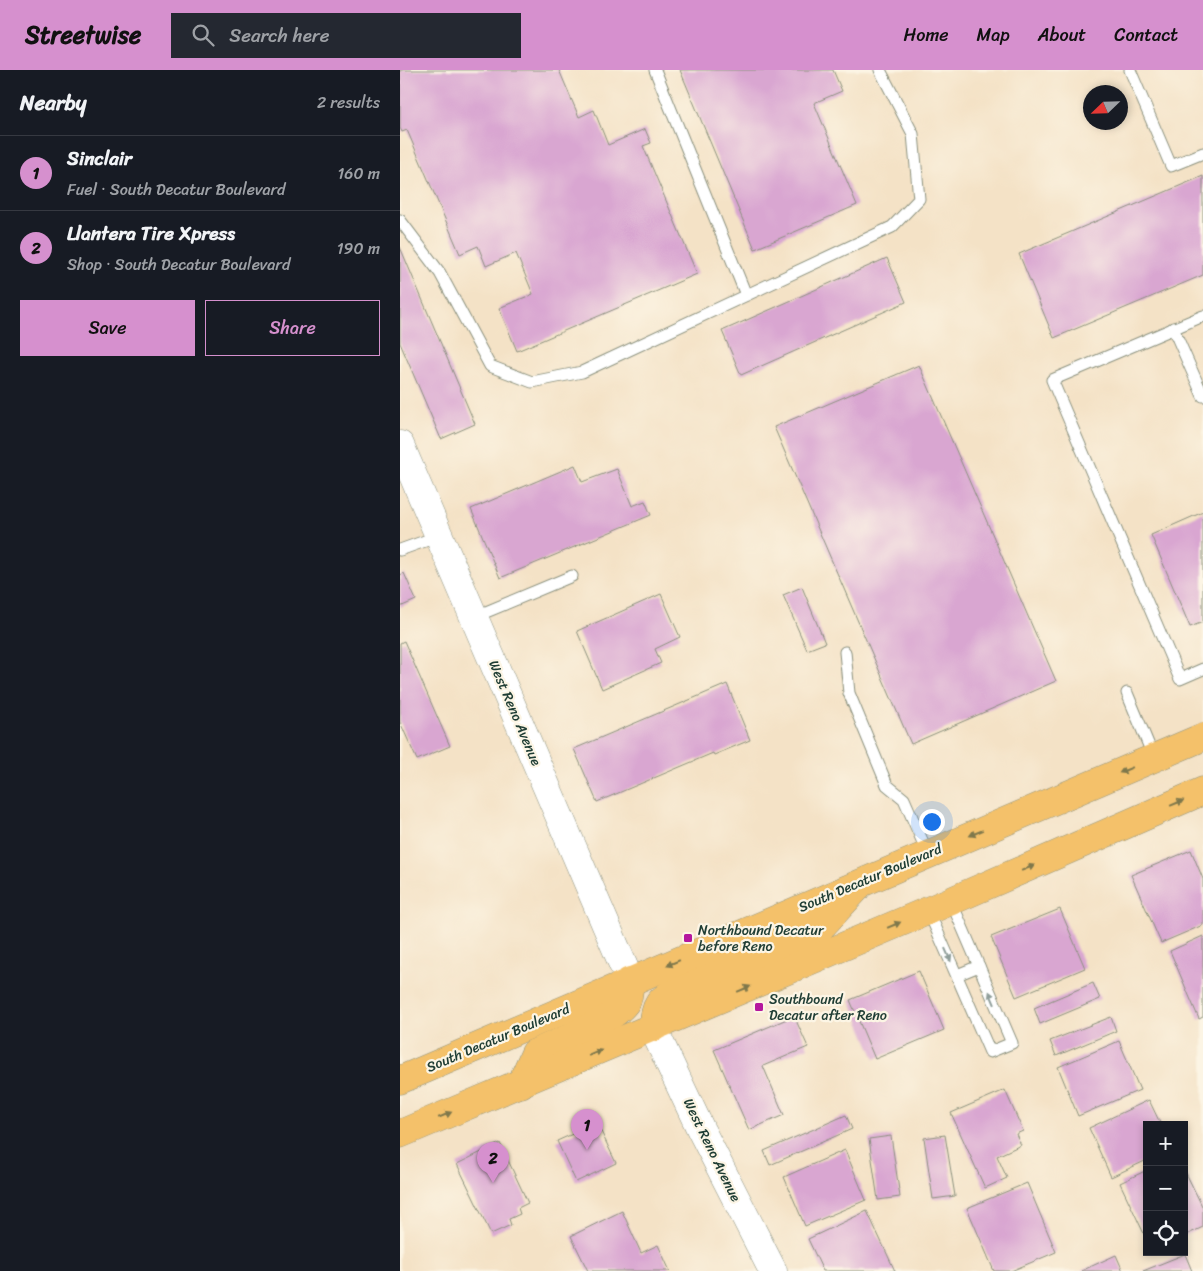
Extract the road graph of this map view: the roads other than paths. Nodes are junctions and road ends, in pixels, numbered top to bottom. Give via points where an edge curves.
1 (655, 70) edge
2 (880, 70) edge
3 (1130, 70) edge
4 (1203, 153) edge
5 (400, 220) edge
6 (746, 296) junction
7 (1203, 316) edge
8 (1173, 328) junction
9 (1203, 396) edge
10 (400, 445) edge
11 (439, 536) junction
12 (400, 550) edge
13 (572, 576) dead end
14 (474, 617) junction
15 (845, 652) dead end
16 (1203, 669) edge
17 (1127, 693) dead end
18 (1203, 737) edge
19 (1154, 758) junction
20 (1203, 792) edge
21 (928, 854) junction
22 (862, 882) junction
23 (940, 906) junction
24 (979, 966) junction
25 (957, 975) junction
26 (630, 981) junction
27 (653, 1028) junction
28 (400, 1080) edge
29 (521, 1084) junction
30 (400, 1134) edge
31 (773, 1271) edge

1 - 6 lane
2 - 6 lane via 913,134 919,199 892,227
3 - 4 lane via 1171,166
5 - 6 lane via 440,273 490,366 532,382 582,372
7 - 8 lane
8 - 9 lane
8 - 16 lane via 1052,380 1180,679
10 - 11 street, West Reno Avenue
11 - 12 lane
11 - 14 street, West Reno Avenue
13 - 14 lane
14 - 26 street, West Reno Avenue
15 - 21 lane via 850,693 857,712 887,785 904,800
17 - 19 lane
18 - 19 main road, South Decatur Boulevard
19 -> 21 main road, South Decatur Boulevard
23 -> 20 main road
21 - 22 main road, South Decatur Boulevard
22 -> 26 main road, South Decatur Boulevard
22 - 27 main road via 820,928 680,988 664,998 656,1008
23 - 24 lane
23 -> 25 lane
27 -> 23 main road
24 - 25 lane
25 -> 24 lane via 990,1052 1012,1043
26 - 28 main road, South Decatur Boulevard
26 - 29 main road via 627,999 620,1009 608,1019 535,1053
29 -> 27 main road
27 - 31 street, West Reno Avenue
30 -> 29 main road

